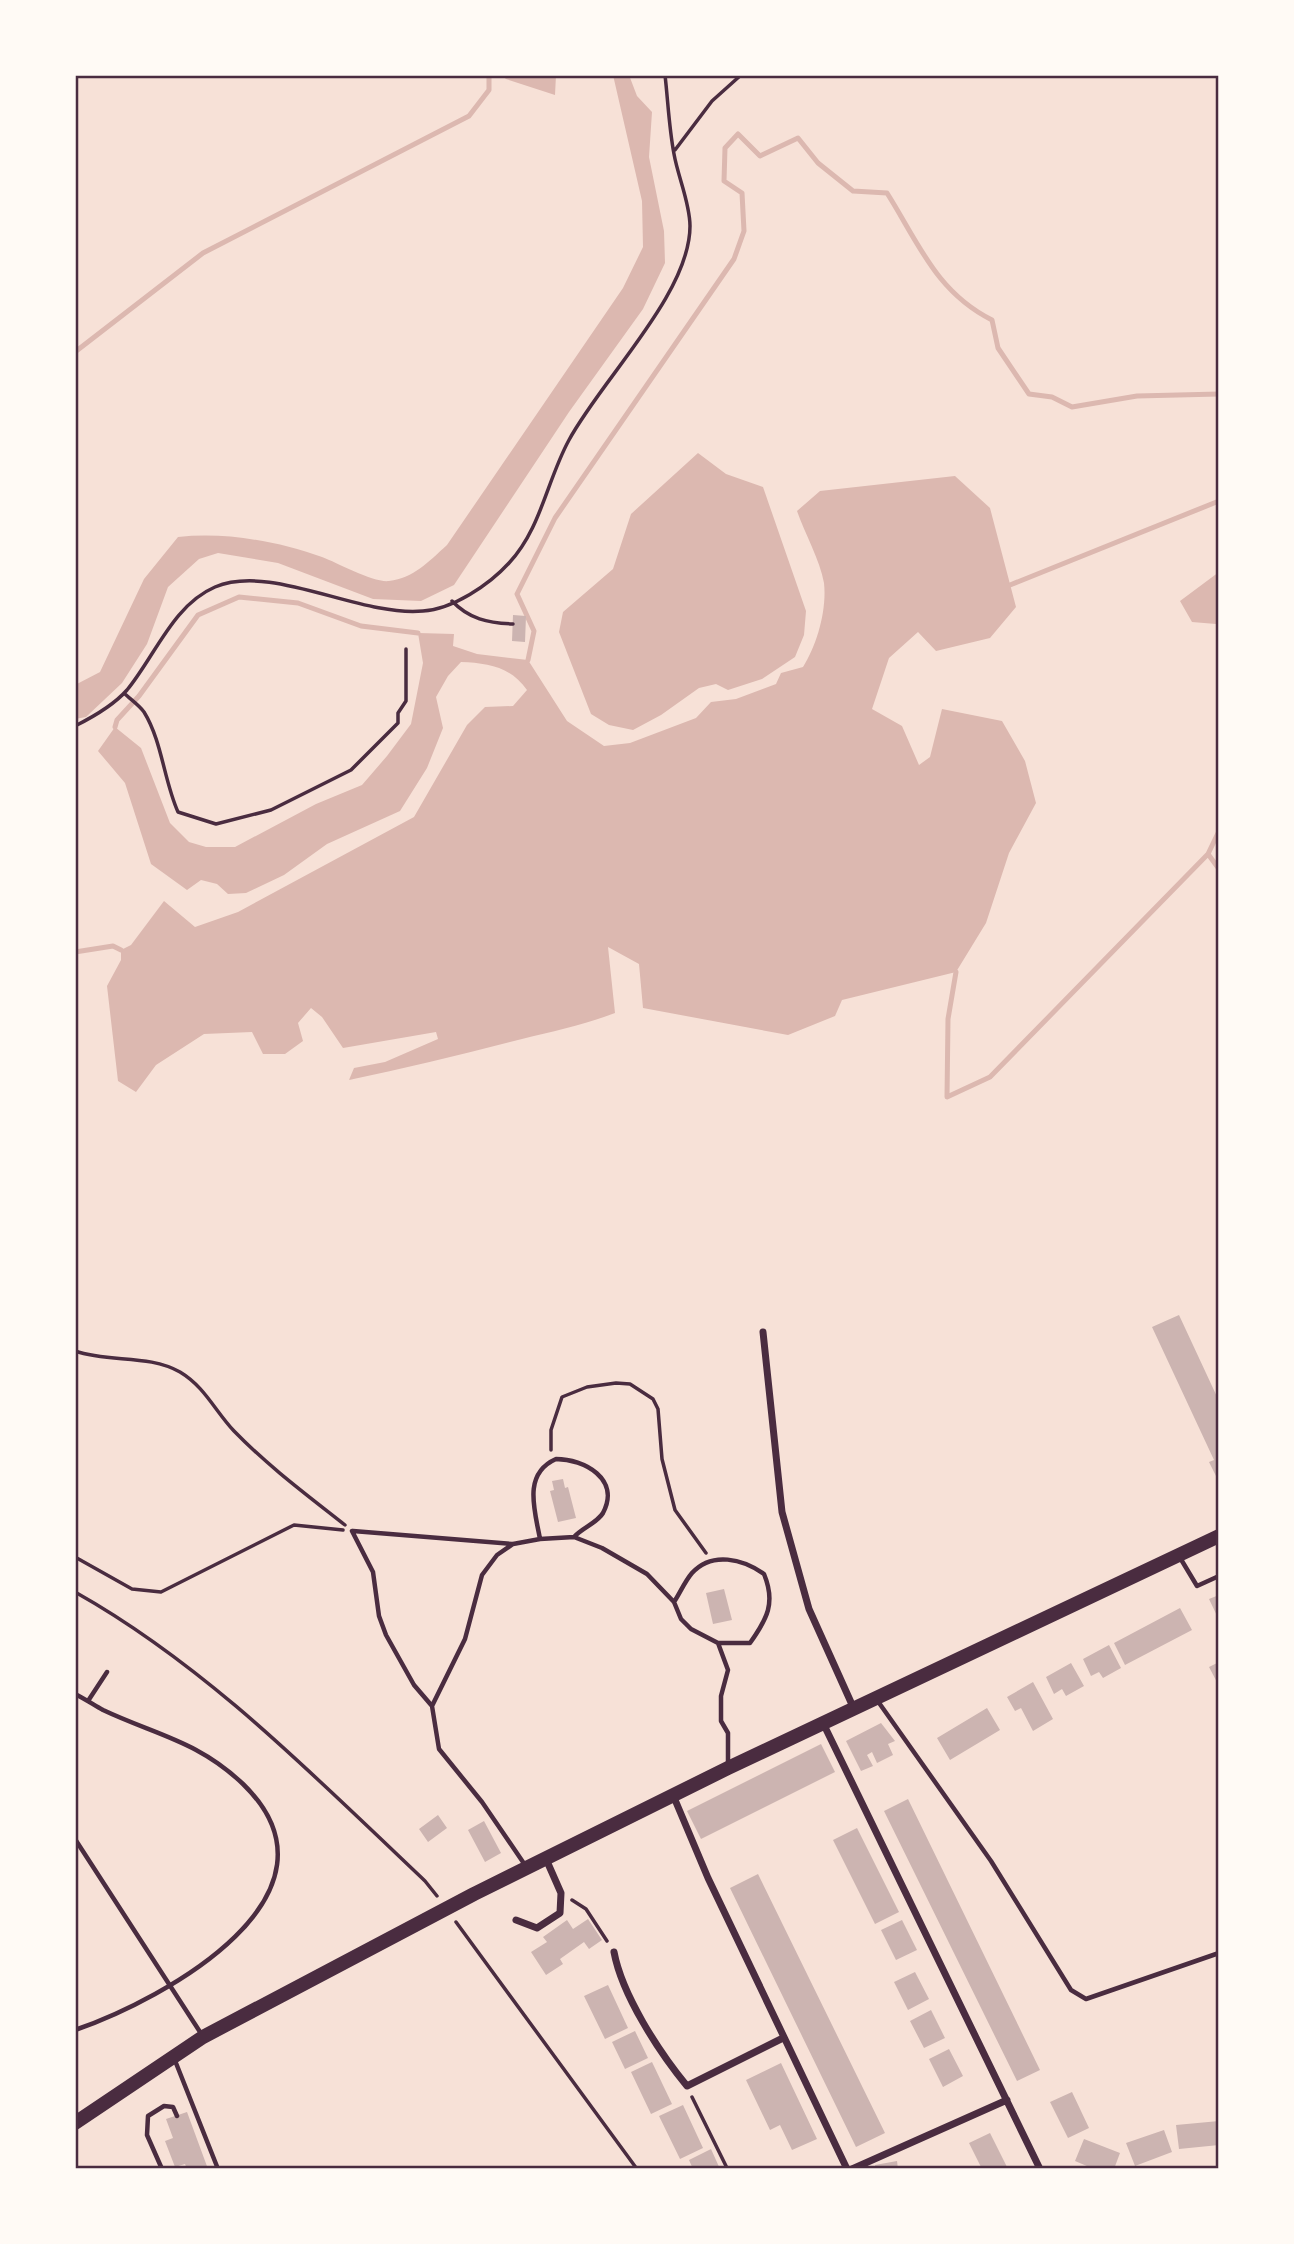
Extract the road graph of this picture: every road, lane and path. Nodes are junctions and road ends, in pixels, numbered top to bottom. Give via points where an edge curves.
1 (665, 75) edge
2 (741, 75) edge
3 (673, 151) junction
4 (452, 601) junction
5 (513, 624) dead end
6 (406, 649) dead end
7 (124, 692) junction
8 (75, 726) edge
9 (763, 1332) dead end
10 (75, 1351) edge
11 (556, 1459) junction
12 (352, 1531) junction
13 (1219, 1536) edge
14 (573, 1537) junction
15 (540, 1539) junction
16 (513, 1544) junction
17 (1179, 1555) junction
18 (75, 1557) edge
19 (712, 1560) junction
20 (1219, 1576) edge
21 (75, 1592) edge
22 (674, 1602) junction
23 (718, 1643) junction
24 (107, 1672) dead end
25 (75, 1694) edge
26 (88, 1700) junction
27 (877, 1700) junction
28 (432, 1706) junction
29 (854, 1709) junction
30 (823, 1723) junction
31 (728, 1768) junction
32 (673, 1796) junction
33 (75, 1839) edge
34 (546, 1859) junction
35 (527, 1867) junction
36 (425, 1881) dead end
37 (561, 1893) junction
38 (516, 1920) dead end
39 (614, 1952) joint
40 (1219, 1953) edge
41 (484, 1956) dead end
42 (170, 1986) junction
43 (75, 2029) edge
44 (203, 2037) junction
45 (783, 2038) junction
46 (174, 2058) junction
47 (687, 2086) junction
48 (1007, 2100) junction
49 (177, 2116) dead end
50 (75, 2123) edge
51 (727, 2168) edge
52 (162, 2169) edge
53 (218, 2169) edge
54 (637, 2169) edge
55 (849, 2169) edge
56 (1040, 2169) edge

1 - 3 path
2 - 3 path via 712,101
3 - 4 path via 690,226 677,281 569,440 538,518 510,562 478,590
4 - 5 path via 463,614 484,622
4 - 7 path via 424,611 383,609 253,580 217,586 195,598
6 - 7 path via 406,701 398,723 374,749 351,770 271,810 216,824 178,812 143,710
7 - 8 path
9 - 29 street via 782,1512 809,1609
10 - 12 path via 155,1362 181,1373 209,1395 232,1429 275,1470
11 - 14 lane via 587,1464 604,1481 607,1491 598,1520
11 - 15 lane via 540,1470 532,1491
11 - 19 path via 549,1444 562,1397 601,1383 629,1384 645,1391 657,1409 662,1459 675,1510
12 - 16 lane
12 - 18 path via 294,1525 161,1592 132,1589
12 - 28 lane via 373,1572 386,1635 414,1685
13 - 17 main road
14 - 15 lane
14 - 22 lane via 634,1564
15 - 16 lane
16 - 28 lane via 497,1555 482,1575 465,1639
17 - 20 lane via 1197,1586
17 - 27 main road
19 - 22 lane via 693,1573
19 - 23 lane via 737,1560 764,1574 772,1605 750,1643
21 - 36 path via 158,1645 272,1738
22 - 23 lane via 691,1629
23 - 31 lane via 728,1670 721,1721 728,1733
24 - 26 lane
25 - 26 lane
26 - 42 lane via 195,1746 244,1785 275,1825 277,1865 261,1909 239,1935
27 - 29 main road
27 - 40 lane via 991,1861 1071,1990 1086,1999
28 - 35 lane via 439,1749
29 - 30 main road
30 - 31 main road
30 - 48 street
31 - 32 main road
32 - 34 main road
32 - 45 street
33 - 42 lane
34 - 35 main road
34 - 37 street
35 - 44 main road
37 - 38 street via 560,1913 537,1928
37 - 39 path via 586,1909
39 - 47 street via 617,1970 666,2060
41 - 54 path
42 - 43 lane via 124,2012
42 - 44 lane
44 - 46 main road
45 - 47 street
45 - 55 street
46 - 50 main road
46 - 53 lane
47 - 51 path
48 - 55 street
48 - 56 street
49 - 52 lane via 173,2107 164,2106 148,2116 147,2135

